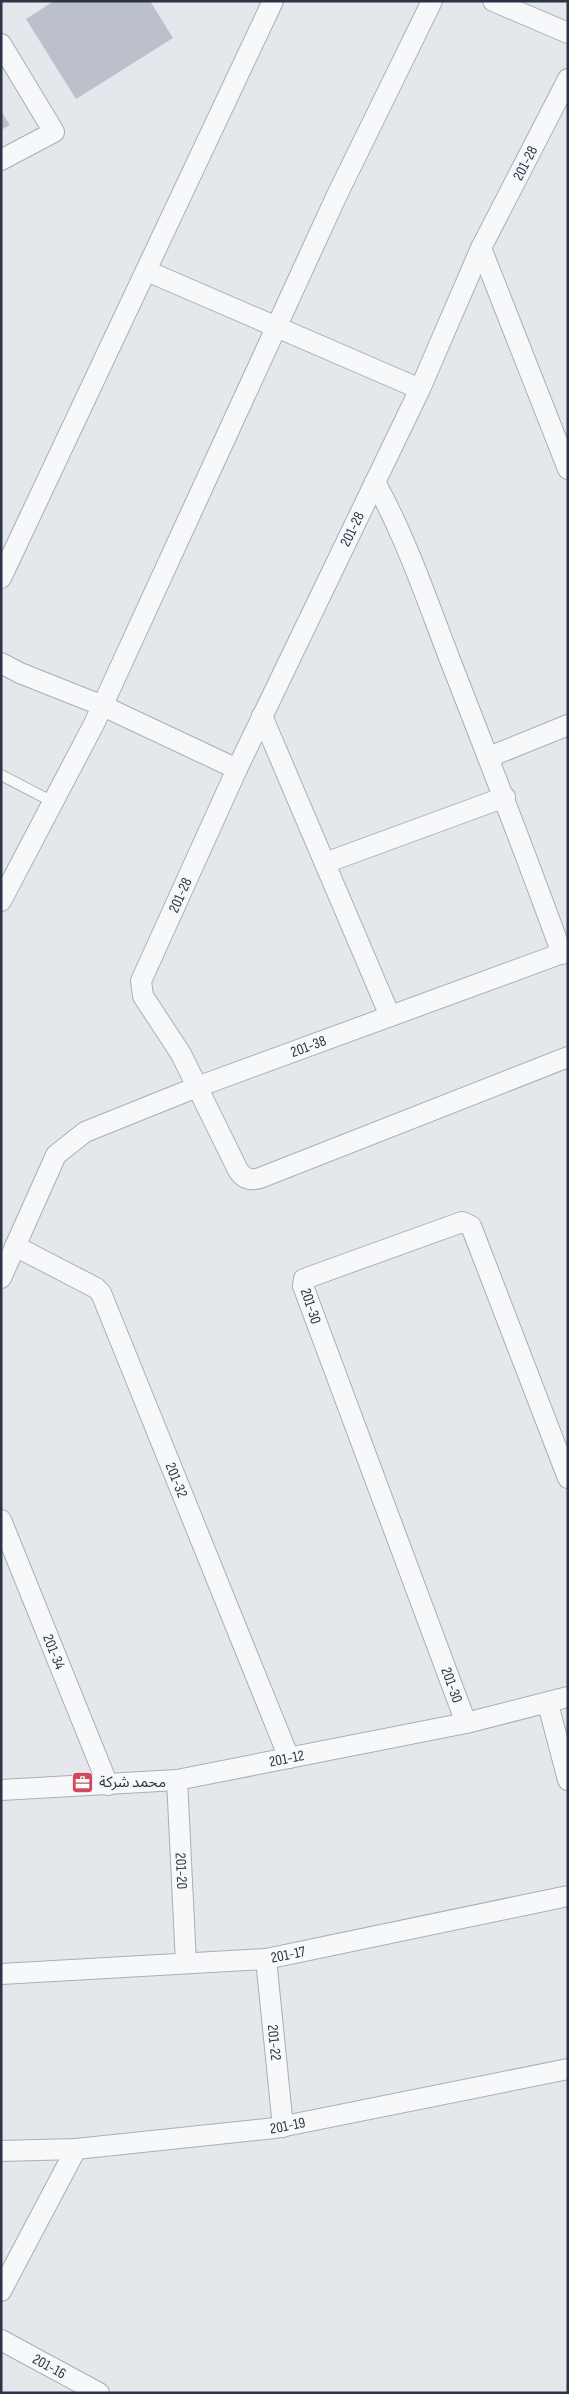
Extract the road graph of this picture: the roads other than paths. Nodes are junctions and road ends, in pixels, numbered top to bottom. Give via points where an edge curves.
1 (272, 1) edge
2 (432, 1) edge
3 (493, 1) edge
4 (568, 33) edge
5 (1, 44) edge
6 (568, 79) edge
7 (1, 160) edge
8 (481, 248) junction
9 (147, 271) junction
10 (277, 328) junction
11 (420, 389) junction
12 (568, 469) edge
13 (375, 482) junction
14 (1, 578) edge
15 (1, 663) edge
16 (103, 706) junction
17 (262, 716) junction
18 (568, 725) edge
19 (489, 757) junction
20 (237, 769) junction
21 (1, 774) edge
22 (505, 797) junction
23 (53, 802) junction
24 (325, 863) junction
25 (1, 902) edge
26 (565, 953) edge
27 (390, 1016) junction
28 (568, 1057) edge
29 (197, 1087) junction
30 (14, 1246) junction
31 (1, 1278) edge
32 (568, 1478) edge
33 (1, 1520) edge
34 (568, 1697) edge
35 (548, 1704) junction
36 (466, 1723) junction
37 (289, 1758) junction
38 (177, 1780) junction
39 (568, 1780) edge
40 (108, 1785) junction
41 (1, 1790) edge
42 (568, 1896) edge
43 (266, 1958) junction
44 (186, 1963) junction
45 (1, 1974) edge
46 (568, 2069) edge
47 (283, 2127) junction
48 (76, 2149) junction
49 (1, 2151) edge
50 (1, 2291) edge
51 (1, 2340) edge
52 (99, 2393) edge

1 - 9 street
2 - 10 street via 337,194
3 - 4 street
5 - 7 street via 54,132
6 - 8 street, 201-28
8 - 11 street, 201-28
8 - 12 street
9 - 10 street
9 - 14 street
10 - 11 street
10 - 16 street
11 - 13 street, 201-28
13 - 17 street, 201-28
13 - 19 street via 401,536
15 - 16 street
16 - 20 street
16 - 23 street
17 - 20 street, 201-28
17 - 24 street
18 - 19 street
19 - 22 street
20 - 29 street, 201-28 via 142,981 143,996 178,1049
21 - 23 lane
22 - 24 street
22 - 26 street
23 - 25 street
24 - 27 street
26 - 27 street, 201-38
27 - 29 street, 201-38
28 - 29 street via 255,1180 245,1178 238,1170
29 - 30 street, 201-38 via 85,1132 56,1155
30 - 31 street
30 - 37 street, 201-32 via 101,1293
32 - 36 street, 201-30 via 471,1226 462,1222 304,1279
33 - 40 street, 201-34
34 - 35 street, 201-12
35 - 36 street, 201-12
35 - 39 street
36 - 37 street, 201-12
37 - 38 street, 201-12
38 - 40 street, 201-12
38 - 44 street, 201-20
40 - 41 street, 201-12
42 - 43 street, 201-17
43 - 44 street, 201-17
43 - 47 street, 201-22
44 - 45 street, 201-17
46 - 47 street, 201-19
47 - 48 street, 201-19
48 - 49 street, 201-19
48 - 50 street
51 - 52 street, 201-16

